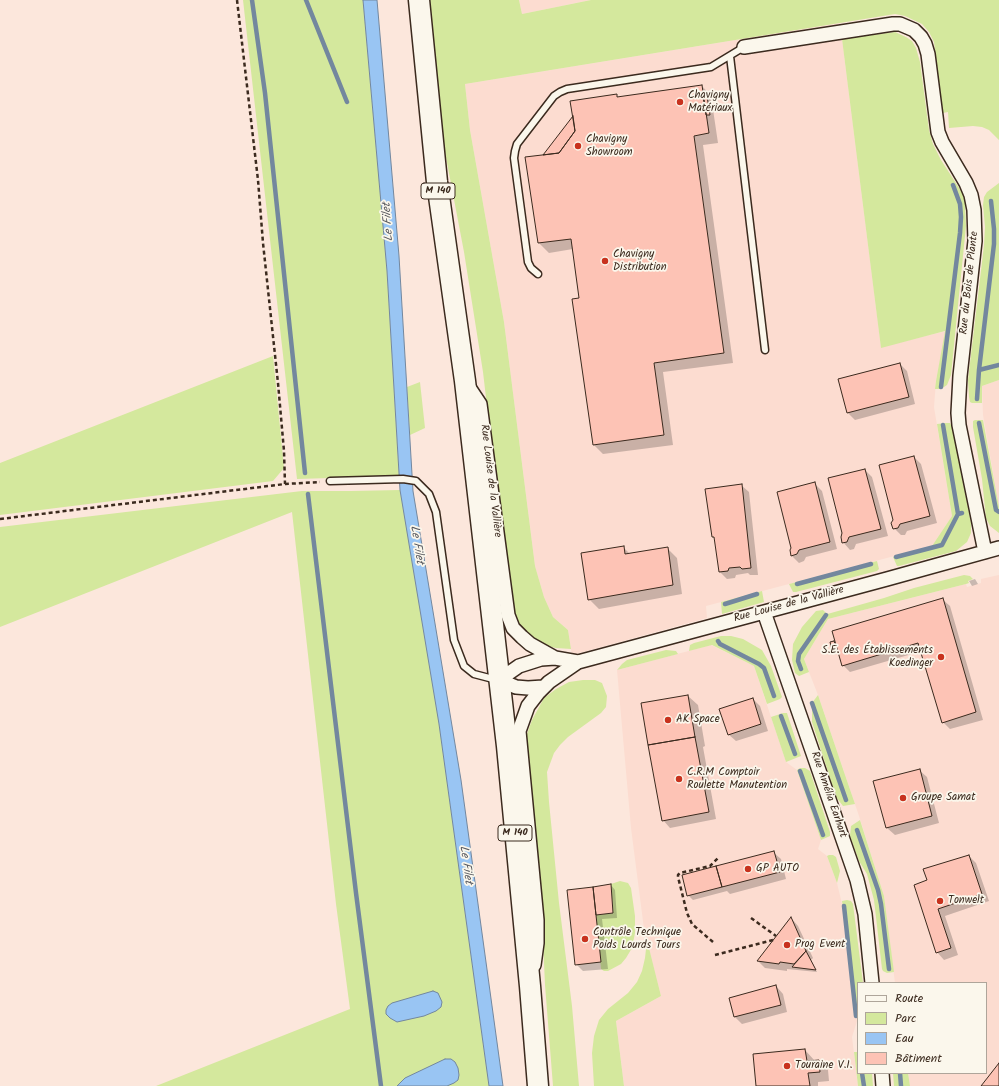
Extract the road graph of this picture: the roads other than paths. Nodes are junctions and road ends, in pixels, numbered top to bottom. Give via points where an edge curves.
1 (418, 0) edge
2 (744, 47) joint
3 (730, 56) junction
4 (538, 274) dead end
5 (765, 350) dead end
6 (465, 382) junction
7 (330, 481) road end
8 (999, 548) edge
9 (985, 552) junction
10 (764, 612) junction
11 (555, 658) junction
12 (578, 662) junction
13 (499, 680) junction
14 (543, 687) junction
15 (872, 982) edge
16 (530, 986) junction
17 (882, 1074) edge
18 (538, 1086) edge
19 (883, 1086) edge

1 - 6 main road, M 140 via 437,182
2 - 3 lane
2 - 9 street, Rue du Bois de Plante via 893,24 914,30 926,44 938,132 971,195 976,226 958,413
3 - 4 lane via 711,67 567,89 554,96 518,144 514,158 528,262
3 - 5 lane
6 - 11 street, Rue Louise de la Vallière via 480,404 508,615 513,628 522,637
6 - 13 main road, M 140
7 - 13 lane via 404,479 416,481 429,494 436,512 454,640 464,666 474,674
8 - 9 street, Rue Louise de la Vallière
9 - 10 street, Rue Louise de la Vallière
10 - 12 street, Rue Louise de la Vallière
10 - 15 street, Rue Amélia Earhart via 857,880 865,914
11 - 12 street, Rue Louise de la Vallière
11 - 13 street, Rue Louise de la Vallière via 541,659 519,666
12 - 14 street, Rue Louise de la Vallière
13 - 14 street via 516,687
13 - 16 main road, M 140
14 - 16 street, Rue Louise de la Vallière via 528,706 519,731 537,920 537,943
16 - 18 main road, M 140
17 - 19 street

